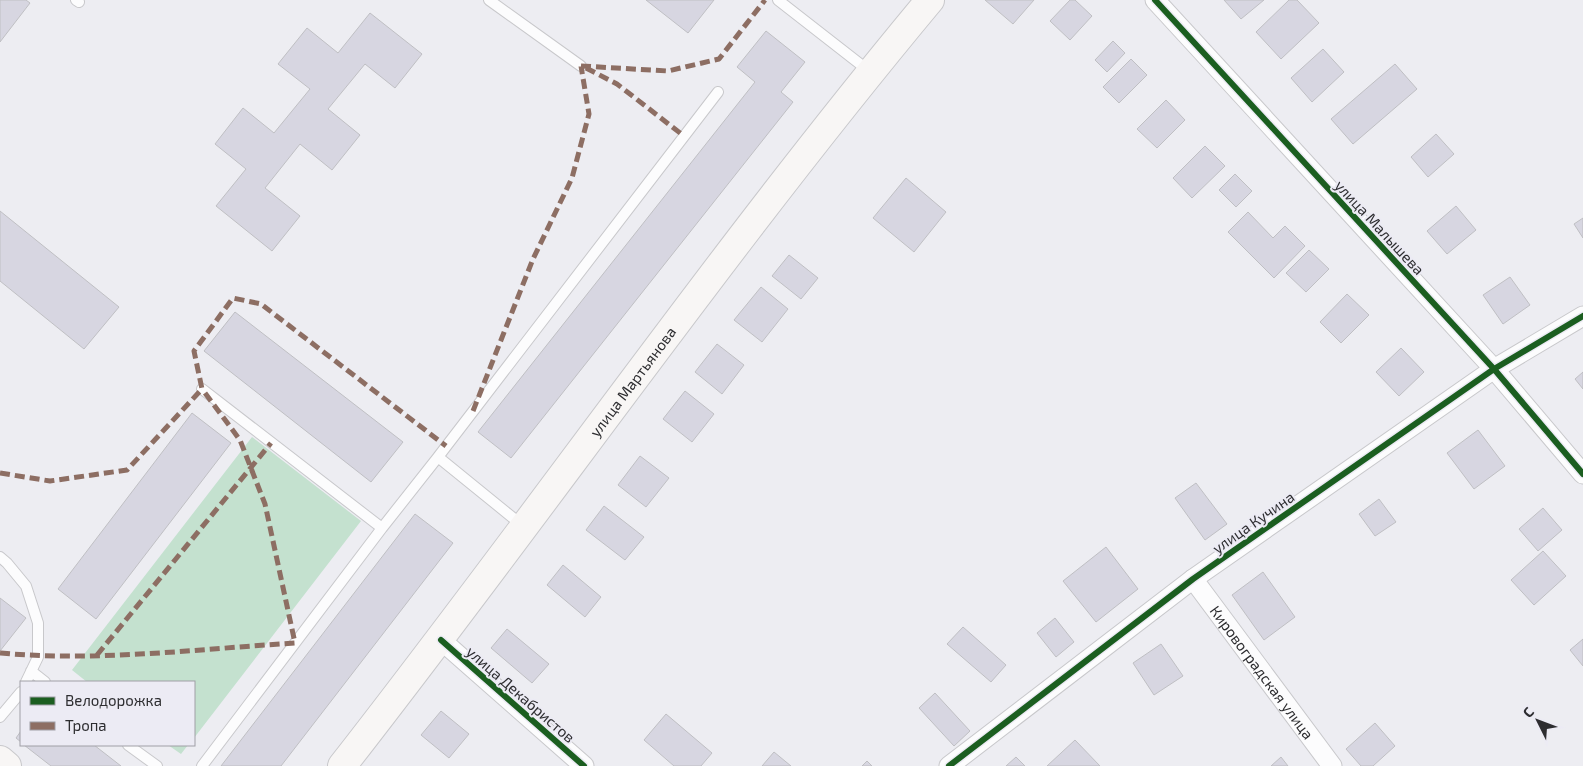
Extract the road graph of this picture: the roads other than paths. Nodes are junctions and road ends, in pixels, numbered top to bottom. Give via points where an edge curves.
1 (489, 0) edge
2 (778, 0) edge
3 (930, 0) edge
4 (1155, 0) edge
5 (581, 66) dead end
6 (870, 72) junction
7 (718, 92) dead end
8 (1583, 316) edge
9 (1494, 369) junction
10 (202, 389) dead end
11 (438, 457) junction
12 (1583, 474) edge
13 (382, 528) junction
14 (525, 528) junction
15 (0, 557) edge
16 (1193, 579) junction
17 (441, 640) junction
18 (31, 671) junction
19 (26, 681) edge
20 (44, 681) edge
21 (20, 693) edge
22 (0, 718) edge
23 (129, 746) edge
24 (0, 760) edge
25 (7, 766) edge
26 (157, 766) edge
27 (202, 766) edge
28 (342, 766) edge
29 (584, 766) edge
30 (949, 766) edge
31 (1332, 766) edge

1 - 5 lane
2 - 6 lane
3 - 6 main road, улица Мартьянова
4 - 9 street, улица Малышева
6 - 14 main road, улица Мартьянова
7 - 11 lane
8 - 9 street, улица Кучина
9 - 12 street, улица Малышева
9 - 16 street, улица Кучина
10 - 13 lane
11 - 13 lane
11 - 14 lane
13 - 27 lane
14 - 17 main road, улица Мартьянова
15 - 18 lane via 26,586 38,623 38,657
16 - 30 street, улица Кучина
16 - 31 street, Кировоградская улица
17 - 28 main road, улица Мартьянова
17 - 29 street, улица Декабристов
18 - 19 lane
18 - 20 lane
21 - 22 lane
23 - 26 lane
24 - 25 main road

